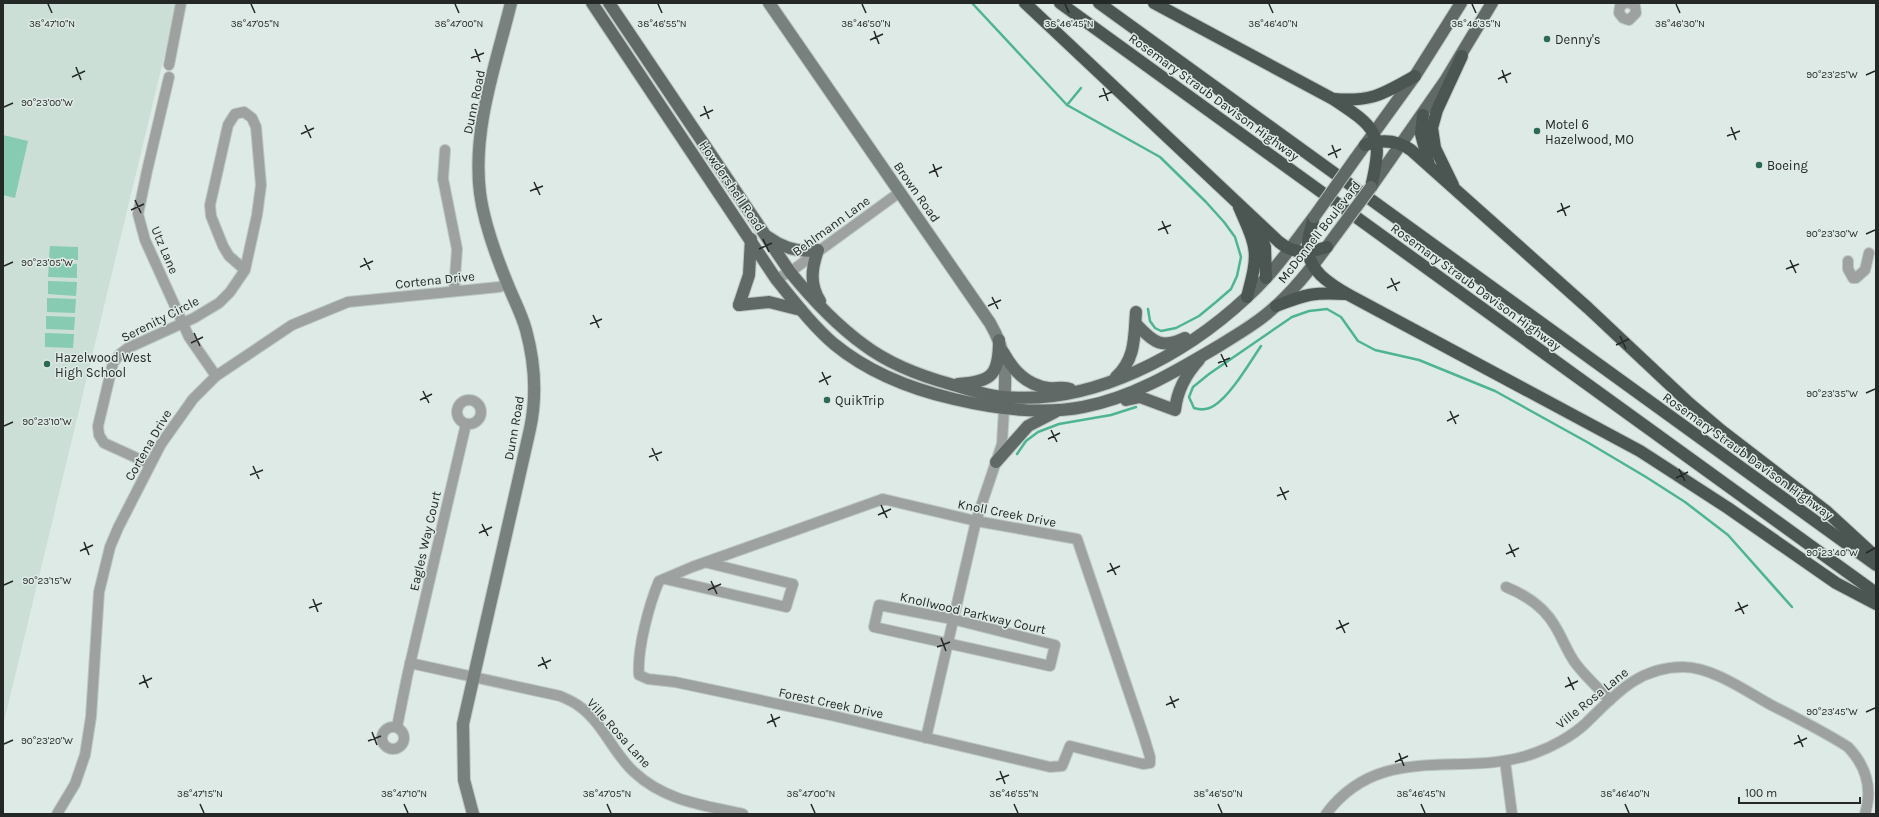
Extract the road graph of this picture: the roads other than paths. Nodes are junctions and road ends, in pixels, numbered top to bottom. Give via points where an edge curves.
1 (180, 3) edge
2 (511, 3) edge
3 (592, 3) edge
4 (608, 3) edge
5 (769, 3) edge
6 (1025, 3) edge
7 (1060, 3) edge
8 (1099, 3) edge
9 (1154, 3) edge
10 (1461, 3) edge
11 (1492, 3) edge
12 (1625, 3) edge
13 (1630, 3) edge
14 (1462, 56) junction
15 (169, 66) dead end
16 (1415, 76) junction
17 (169, 77) dead end
18 (1333, 99) junction
19 (1423, 115) junction
20 (1372, 140) junction
21 (1401, 144) junction
22 (445, 150) dead end
23 (1430, 166) junction
24 (1377, 174) junction
25 (1371, 187) joint
26 (1456, 191) junction
27 (900, 192) junction
28 (1236, 201) junction
29 (1314, 216) junction
30 (1255, 220) junction
31 (765, 235) junction
32 (751, 239) junction
33 (1327, 247) junction
34 (1289, 249) junction
35 (818, 250) junction
36 (1308, 252) junction
37 (1869, 253) dead end
38 (1848, 261) dead end
39 (1313, 266) junction
40 (245, 270) junction
41 (790, 272) junction
42 (1266, 278) junction
43 (776, 279) junction
44 (508, 284) junction
45 (454, 290) junction
46 (1349, 295) junction
47 (1247, 297) junction
48 (1276, 306) junction
49 (801, 310) junction
50 (1136, 312) dead end
51 (829, 316) junction
52 (1224, 316) junction
53 (182, 323) junction
54 (1137, 325) dead end
55 (999, 340) junction
56 (1003, 352) junction
57 (1204, 355) junction
58 (216, 376) junction
59 (949, 384) junction
60 (1106, 384) junction
61 (1080, 392) junction
62 (1111, 399) junction
63 (1004, 403) junction
64 (1063, 409) junction
65 (466, 424) dead end
66 (996, 462) junction
67 (150, 464) junction
68 (976, 521) junction
69 (1876, 557) edge
70 (708, 563) junction
71 (1876, 565) edge
72 (664, 579) junction
73 (1506, 587) dead end
74 (1876, 593) edge
75 (1876, 604) edge
76 (952, 619) junction
77 (947, 644) junction
78 (410, 664) junction
79 (473, 678) junction
80 (1610, 700) junction
81 (397, 727) dead end
82 (926, 738) junction
83 (1505, 761) junction
84 (1150, 763) joint
85 (58, 814) edge
86 (473, 814) edge
87 (743, 814) edge
88 (1326, 814) edge
89 (1512, 814) edge
90 (1865, 814) edge

1 - 15 street
2 - 44 street, Dunn Road via 481,126 478,171 483,214
3 - 32 main road, Howdershell Road
4 - 31 main road, Howdershell Road
5 - 27 street, Brown Road
6 - 28 highway
7 - 74 highway, Rosemary Straub Davison Highway
8 - 71 highway, Rosemary Straub Davison Highway
9 - 18 highway
10 - 16 main road, McDonnell Boulevard
11 - 14 main road, McDonnell Boulevard
12 - 13 street via 1620,6 1619,13 1629,20 1636,13 1635,6
14 - 19 main road, McDonnell Boulevard
14 - 26 highway via 1437,110 1432,128 1435,148
16 - 18 highway via 1369,99
16 - 20 main road, McDonnell Boulevard
17 - 53 street, Utz Lane via 138,214 145,240
18 - 20 highway via 1366,122
19 - 21 main road, McDonnell Boulevard
19 - 23 highway via 1421,134
20 - 21 highway
20 - 24 highway via 1378,151
20 - 29 main road, McDonnell Boulevard, bridge
21 - 23 highway
21 - 24 main road, McDonnell Boulevard
22 - 45 street via 443,179 457,249
23 - 26 highway
24 - 25 highway
25 - 33 main road, McDonnell Boulevard, bridge
26 - 69 highway via 1588,308 1688,403 1826,510
27 - 35 street, Behlmann Lane
27 - 55 street, Brown Road via 978,304
28 - 30 highway
28 - 47 highway via 1255,245 1256,258
29 - 34 main road, McDonnell Boulevard
29 - 36 highway
30 - 34 highway
30 - 42 highway via 1265,247
31 - 35 main road via 795,250
31 - 41 main road, Howdershell Road
32 - 43 main road, Howdershell Road
32 - 49 main road via 749,275 739,306 769,302
33 - 36 highway
33 - 39 main road, McDonnell Boulevard
34 - 36 highway
34 - 42 main road, McDonnell Boulevard
35 - 41 street, Behlmann Lane
35 - 51 main road via 811,269 812,282 817,297
36 - 39 highway
37 - 38 street via 1866,270 1856,278 1851,275
39 - 46 highway via 1323,279
39 - 48 main road, McDonnell Boulevard
40 - 40 street, Serenity Circle via 261,185 256,127 252,118 244,112 235,114 228,125 210,205 213,224 223,246 229,256
40 - 53 street, Serenity Circle via 219,303
41 - 43 street, Behlmann Lane
41 - 51 main road, Howdershell Road
42 - 47 main road, McDonnell Boulevard
43 - 49 main road, Howdershell Road
44 - 45 street, Cortena Drive
44 - 79 street, Dunn Road via 529,344 534,376 534,410
45 - 58 street, Cortena Drive via 348,302 292,325
46 - 48 highway via 1317,293
46 - 75 highway via 1640,451 1836,583
47 - 52 main road, McDonnell Boulevard
48 - 57 main road, McDonnell Boulevard via 1248,328
49 - 63 main road, Howdershell Road via 834,344 884,376 934,395
50 - 60 main road via 1131,359 1124,370
51 - 59 main road, Howdershell Road via 865,346 906,368
52 - 54 main road via 1208,322 1173,344 1162,344 1150,339
52 - 60 main road, McDonnell Boulevard via 1174,351
53 - 58 street, Utz Lane via 195,348
53 - 67 street, Serenity Circle via 120,354 113,363 100,415 99,435 104,444
55 - 56 street, Brown Road
55 - 59 main road via 998,362 990,376 974,382
56 - 61 main road via 1016,371 1035,385 1048,388 1067,387
56 - 63 street, Brown Road via 1006,374
57 - 62 main road, McDonnell Boulevard via 1158,380
57 - 62 main road via 1182,384 1178,392 1176,410 1140,397
58 - 67 street, Cortena Drive via 177,420
59 - 63 main road, Howdershell Road
60 - 61 main road, McDonnell Boulevard
61 - 63 main road, McDonnell Boulevard
62 - 64 main road, McDonnell Boulevard via 1083,407
63 - 64 main road, McDonnell Boulevard via 1044,410
63 - 66 street via 1002,444
64 - 66 main road via 1028,426
65 - 78 street, Eagles Way Court
66 - 68 street
67 - 85 street, Cortena Drive via 118,528 103,571 96,618 91,717 85,755 72,789
68 - 70 street, Knoll Creek Drive via 883,499
68 - 76 street
68 - 84 street, Knoll Creek Drive via 1077,539 1144,737
70 - 72 street
70 - 72 street via 793,584 786,607
72 - 82 street, Forest Creek Drive via 659,581 653,596 638,659 639,675
73 - 80 street via 1530,598 1547,615 1576,664
76 - 77 street
76 - 77 street, Knollwood Parkway Court via 879,605 874,627
76 - 77 street, Knollwood Parkway Court via 1055,644 1050,666
77 - 82 street
78 - 79 street
78 - 81 street, Eagles Way Court
79 - 86 street, Dunn Road via 463,724 462,750 464,780
79 - 87 street, Ville Rosa Lane via 560,696 579,706 590,716 625,763 655,788 676,799
80 - 83 street, Ville Rosa Lane via 1584,725 1563,739 1536,753
80 - 90 street, Ville Rosa Lane via 1622,688 1651,672 1668,667 1700,668 1848,747 1861,763 1868,783 1869,796
82 - 84 street, Forest Creek Drive via 1050,767 1062,766 1070,746 1142,764
83 - 88 street, Ville Rosa Lane via 1415,766 1377,774 1344,793
83 - 89 street

